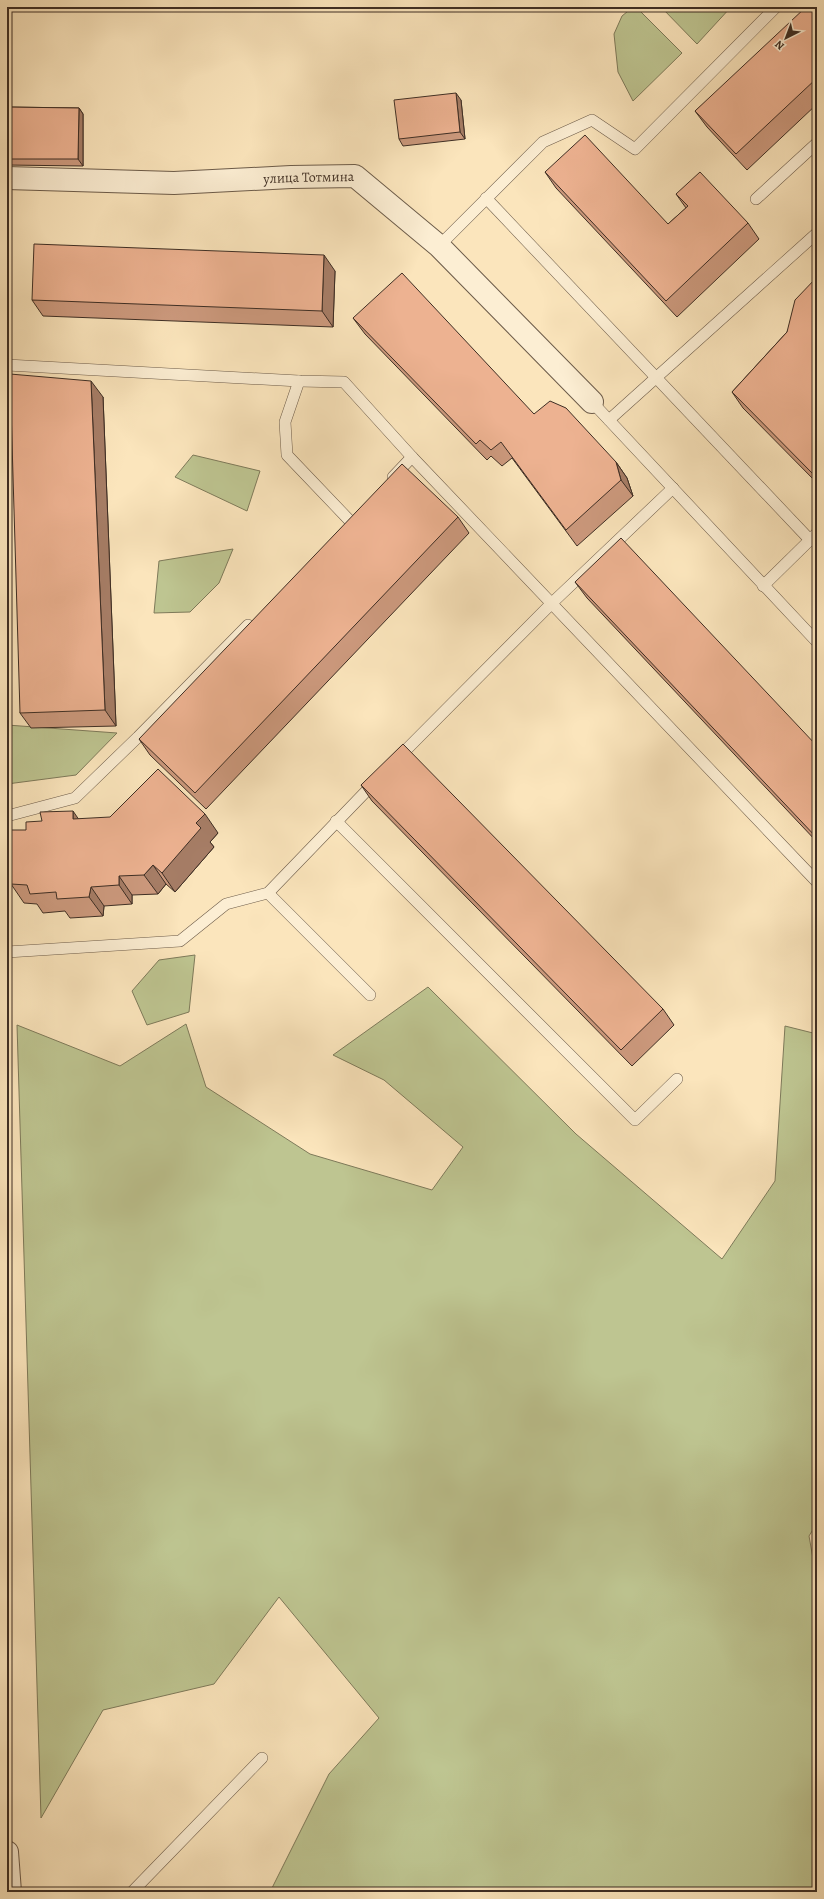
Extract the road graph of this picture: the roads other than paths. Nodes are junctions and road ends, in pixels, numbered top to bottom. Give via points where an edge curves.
1 (776, 7) edge
2 (817, 143) edge
3 (7, 178) edge
4 (486, 198) junction
5 (756, 199) dead end
6 (817, 233) edge
7 (439, 246) junction
8 (7, 365) edge
9 (656, 377) junction
10 (299, 381) junction
11 (592, 402) joint
12 (609, 420) junction
13 (412, 457) junction
14 (386, 484) edge
15 (673, 488) junction
16 (350, 521) edge
17 (814, 537) edge
18 (764, 586) junction
19 (552, 603) junction
20 (255, 618) edge
21 (817, 642) edge
22 (391, 765) edge
23 (380, 776) edge
24 (7, 816) edge
25 (336, 821) junction
26 (817, 882) edge
27 (268, 893) junction
28 (7, 952) edge
29 (370, 995) dead end
30 (677, 1078) dead end
31 (262, 1758) dead end
32 (7, 1852) edge
33 (10, 1892) edge
34 (132, 1892) edge

1 - 4 lane via 635,149 592,120 543,142
2 - 5 lane
3 - 7 street, улица Тотмина via 174,183 355,176
4 - 7 lane
4 - 9 lane
6 - 9 lane
7 - 11 street, улица Тотмина
8 - 10 lane
9 - 12 lane
9 - 17 lane
10 - 13 lane via 344,382
10 - 16 lane via 285,422 287,455
11 - 12 lane
12 - 15 lane
13 - 14 lane
13 - 19 lane
15 - 18 lane
15 - 19 lane
17 - 18 lane
18 - 21 lane
19 - 22 lane
19 - 26 lane
20 - 24 lane via 75,798
23 - 25 lane
25 - 27 lane
25 - 30 lane via 635,1120
27 - 28 lane via 226,904 180,942
27 - 29 lane
31 - 34 lane
32 - 33 street

